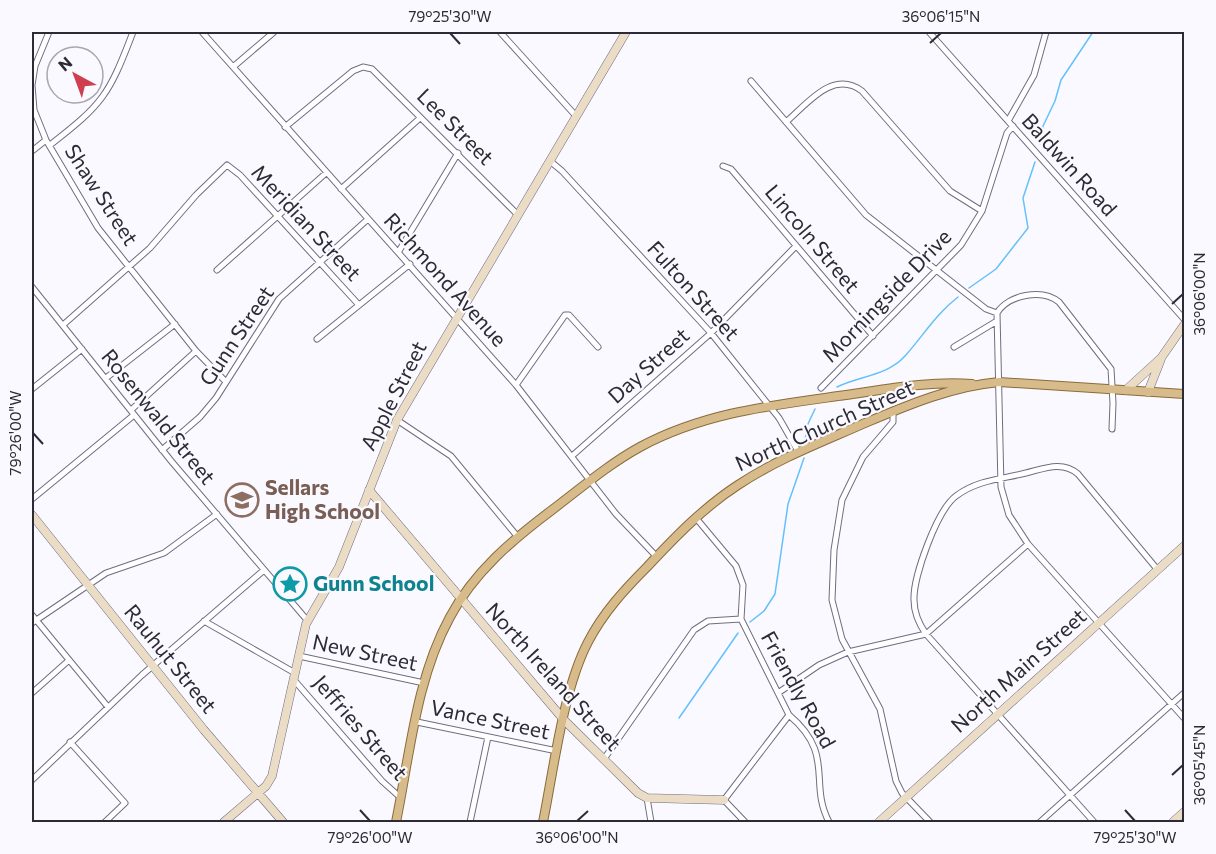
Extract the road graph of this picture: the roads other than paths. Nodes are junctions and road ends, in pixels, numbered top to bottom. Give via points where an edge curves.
1 (50, 32) edge
2 (133, 32) edge
3 (202, 32) edge
4 (274, 32) edge
5 (500, 32) edge
6 (626, 32) edge
7 (929, 32) edge
8 (1046, 32) edge
9 (233, 68) junction
10 (750, 81) dead end
11 (576, 116) junction
12 (420, 118) junction
13 (1008, 121) junction
14 (786, 122) junction
15 (1013, 126) junction
16 (285, 127) junction
17 (48, 143) junction
18 (32, 151) edge
19 (458, 153) junction
20 (550, 161) junction
21 (723, 166) dead end
22 (326, 173) junction
23 (341, 189) junction
24 (982, 212) junction
25 (517, 214) junction
26 (279, 217) junction
27 (368, 219) junction
28 (796, 246) junction
29 (399, 251) junction
30 (319, 261) junction
31 (410, 264) junction
32 (129, 267) junction
33 (218, 270) dead end
34 (937, 271) junction
35 (33, 291) edge
36 (359, 304) junction
37 (997, 313) junction
38 (456, 317) junction
39 (1185, 319) edge
40 (997, 321) junction
41 (175, 324) junction
42 (63, 325) junction
43 (1185, 325) edge
44 (711, 333) junction
45 (873, 336) junction
46 (317, 339) dead end
47 (598, 347) dead end
48 (954, 347) dead end
49 (82, 349) junction
50 (196, 351) junction
51 (1161, 358) junction
52 (106, 378) junction
53 (226, 382) junction
54 (999, 382) junction
55 (978, 384) junction
56 (516, 385) junction
57 (821, 388) dead end
58 (32, 389) edge
59 (1113, 390) junction
60 (1126, 390) junction
61 (1148, 392) junction
62 (1185, 394) edge
63 (769, 406) junction
64 (893, 411) junction
65 (133, 412) junction
66 (397, 420) junction
67 (1112, 429) dead end
68 (162, 450) junction
69 (799, 453) junction
70 (572, 456) junction
71 (1001, 478) junction
72 (591, 480) junction
73 (369, 490) junction
74 (32, 499) edge
75 (217, 514) junction
76 (32, 516) edge
77 (696, 518) junction
78 (517, 536) junction
79 (1028, 544) junction
80 (1185, 546) edge
81 (656, 556) junction
82 (1157, 569) junction
83 (264, 570) junction
84 (87, 585) junction
85 (460, 600) junction
86 (33, 619) edge
87 (741, 619) junction
88 (308, 620) junction
89 (204, 621) junction
90 (1100, 622) junction
91 (926, 634) junction
92 (848, 652) junction
93 (299, 656) junction
94 (68, 661) junction
95 (153, 666) junction
96 (295, 676) junction
97 (424, 683) junction
98 (32, 693) edge
99 (778, 693) junction
100 (1185, 693) edge
101 (1172, 705) junction
102 (108, 707) junction
103 (998, 714) junction
104 (789, 715) junction
105 (1185, 718) edge
106 (564, 720) junction
107 (417, 722) junction
108 (488, 736) junction
109 (70, 742) junction
110 (557, 751) junction
111 (604, 759) junction
112 (32, 780) edge
113 (258, 793) junction
114 (1070, 796) junction
115 (907, 797) junction
116 (401, 798) junction
117 (646, 798) junction
118 (724, 800) junction
119 (1185, 813) edge
120 (105, 822) edge
121 (224, 822) edge
122 (283, 822) edge
123 (396, 822) edge
124 (470, 822) edge
125 (543, 822) edge
126 (651, 822) edge
127 (745, 822) edge
128 (829, 822) edge
129 (879, 822) edge
130 (930, 822) edge
131 (1040, 822) edge
132 (1094, 822) edge
133 (1173, 822) edge

1 - 17 street, Shaw Street via 35,66 32,85 34,110
2 - 17 street via 106,95 92,112
3 - 9 street, Richmond Avenue
4 - 9 street
5 - 11 street
6 - 11 street, Apple Street
7 - 13 street, Baldwin Road
8 - 13 street via 1034,75
9 - 16 street, Richmond Avenue
10 - 14 street
11 - 20 street, Apple Street
12 - 16 street, Lee Street via 380,74 366,67 350,73
12 - 19 street, Lee Street
12 - 23 street
13 - 15 street, Baldwin Road
14 - 24 street via 828,86 852,85 950,190
14 - 34 street via 866,215
15 - 24 street, Morningside Drive via 1005,137
15 - 39 street, Baldwin Road
16 - 22 street, Richmond Avenue
17 - 18 street
17 - 32 street, Shaw Street via 89,215
19 - 25 street, Lee Street
19 - 29 street
20 - 25 street, Apple Street
20 - 44 street, Fulton Street
21 - 28 street, Lincoln Street via 731,169
22 - 23 street, Richmond Avenue
22 - 26 street
23 - 27 street, Richmond Avenue
24 - 34 street, Morningside Drive via 961,245
25 - 38 street, Apple Street
26 - 30 street, Meridian Street
26 - 32 street, Meridian Street via 227,165
26 - 33 street
27 - 29 street, Richmond Avenue
27 - 30 street, Gunn Street
28 - 44 street, Day Street
28 - 45 street, Lincoln Street
29 - 31 street, Richmond Avenue
30 - 36 street, Meridian Street
30 - 53 street, Gunn Street via 279,299
31 - 36 street
31 - 38 street, Richmond Avenue
32 - 41 street, Shaw Street
32 - 42 street
34 - 37 street via 986,309
34 - 45 street, Morningside Drive
35 - 42 street, Rosenwald Street
36 - 46 street
37 - 40 street
37 - 59 street via 1017,297 1054,298 1110,369
38 - 56 street, Richmond Avenue
38 - 66 street, Apple Street
40 - 48 street
40 - 54 street
41 - 50 street, Shaw Street
41 - 52 street
42 - 49 street, Rosenwald Street
43 - 51 street
44 - 63 street, Fulton Street
44 - 70 street, Day Street
45 - 57 street, Morningside Drive
47 - 56 street via 569,315 563,315
49 - 52 street, Rosenwald Street
49 - 58 street
50 - 53 street, Shaw Street
50 - 65 street
51 - 60 street
51 - 61 street
52 - 65 street, Rosenwald Street
53 - 68 street, Gunn Street via 205,412
54 - 55 main road, North Church Street
54 - 59 main road, North Church Street
54 - 71 street
55 - 63 main road via 940,382
55 - 64 main road, North Church Street
56 - 70 street, Richmond Avenue
59 - 60 main road, North Church Street
59 - 67 street
60 - 61 main road, North Church Street
61 - 62 main road, North Church Street
63 - 69 street, Fulton Street
63 - 72 main road via 722,415 673,431 631,452
64 - 69 main road, North Church Street
64 - 92 street via 891,424 852,475 839,510 832,600
65 - 68 street, Rosenwald Street
65 - 74 street
66 - 73 street, Apple Street
66 - 78 street via 451,456
68 - 75 street, Rosenwald Street
69 - 77 main road, North Church Street via 737,485
70 - 72 street, Richmond Avenue
71 - 79 street via 1009,515
71 - 82 street via 1057,466 1071,468
71 - 91 street via 965,490 950,501 935,522 914,594 916,614
72 - 78 main road
72 - 81 street, Richmond Avenue via 616,514
73 - 85 street, North Ireland Street
73 - 88 street, Apple Street via 339,567
75 - 83 street, Rosenwald Street
75 - 84 street via 157,557 106,573
76 - 84 street, Rauhut Street
77 - 81 main road, North Church Street
77 - 87 street, Friendly Road via 736,566 743,585
78 - 85 main road via 487,565
79 - 90 street
79 - 91 street
80 - 82 street, North Main Street
81 - 106 main road, North Church Street via 612,604 593,633 573,680
82 - 90 street, North Main Street
83 - 88 street, Rosenwald Street
83 - 89 street
84 - 86 street
84 - 95 street, Rauhut Street
85 - 97 main road via 438,643
85 - 106 street, North Ireland Street
86 - 94 street
87 - 99 street, Friendly Road
87 - 111 street via 708,621 694,630
88 - 93 street, Apple Street
89 - 95 street
89 - 96 street, Jeffries Street
90 - 101 street
90 - 103 street, North Main Street
91 - 92 street
91 - 103 street
92 - 99 street
92 - 115 street via 880,709 896,781
93 - 96 street, Apple Street
93 - 97 street, New Street
94 - 98 street
94 - 102 street
95 - 102 street
95 - 113 street, Rauhut Street
96 - 113 street, Apple Street via 272,776
96 - 116 street, Jeffries Street via 382,781
97 - 107 main road
99 - 104 street, Friendly Road
100 - 101 street
101 - 105 street
101 - 114 street
102 - 109 street
103 - 114 street
103 - 115 street, North Main Street
104 - 118 street
104 - 128 street, Friendly Road via 802,726 816,750
106 - 110 main road, North Church Street
106 - 111 street, North Ireland Street
107 - 108 street, Vance Street
107 - 116 main road
108 - 110 street, Vance Street
108 - 124 street
109 - 112 street
109 - 120 street via 125,803
110 - 125 main road, North Church Street
111 - 117 street, North Ireland Street
113 - 121 street, Apple Street
113 - 122 street, Rauhut Street
114 - 131 street
114 - 132 street
115 - 129 street, North Main Street
115 - 130 street
116 - 123 main road
117 - 118 street
117 - 126 street
118 - 127 street
119 - 133 street

